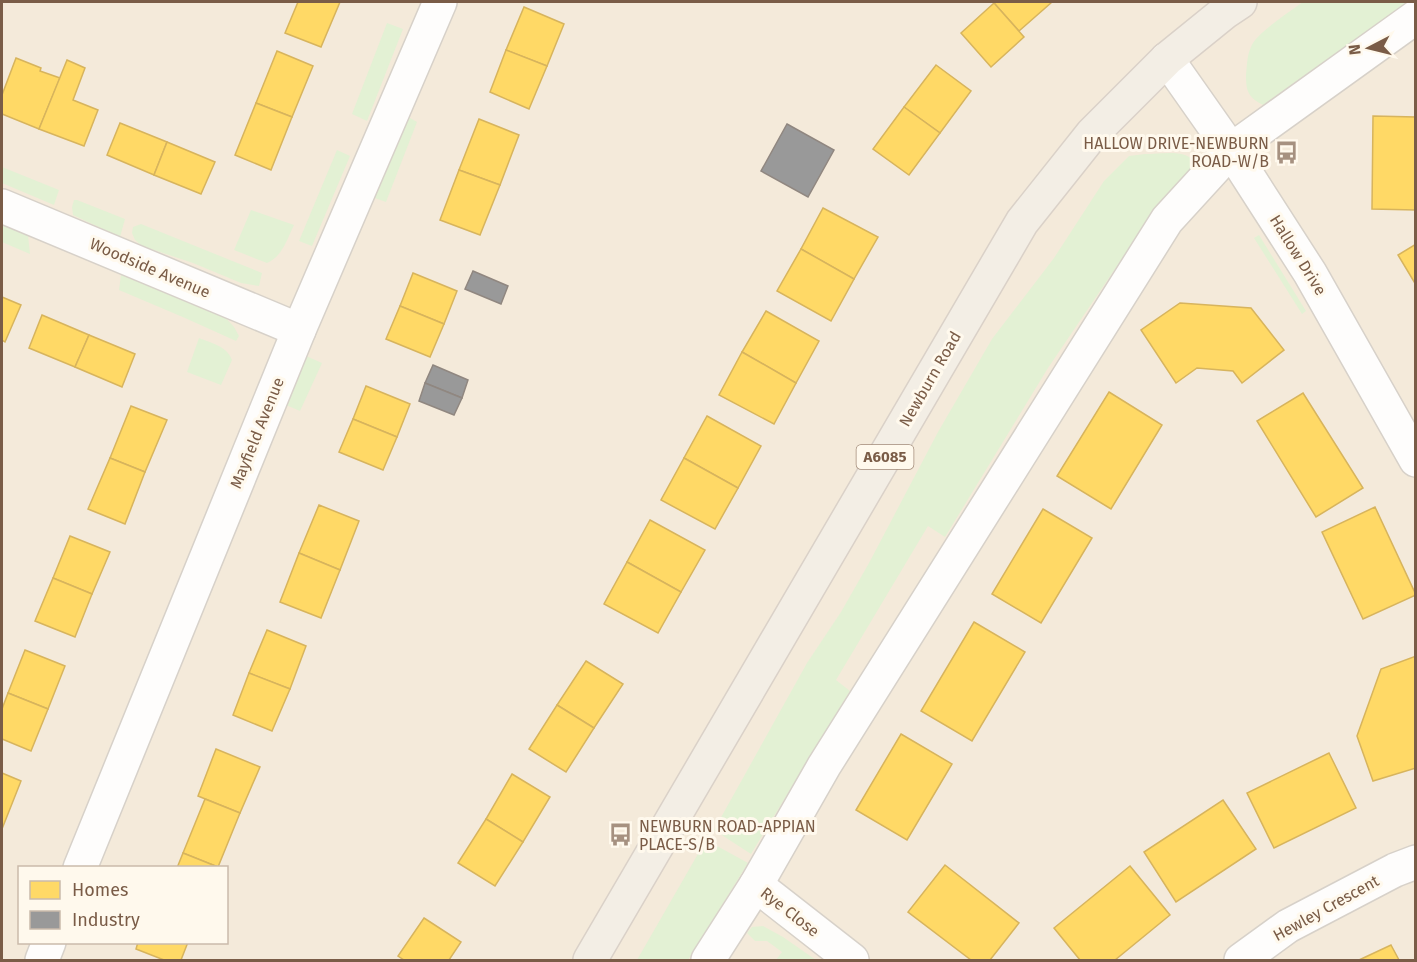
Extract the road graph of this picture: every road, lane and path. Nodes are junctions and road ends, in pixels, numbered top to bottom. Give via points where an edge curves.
1 (440, 2) edge
2 (1240, 2) edge
3 (1416, 17) edge
4 (1167, 59) junction
5 (1231, 150) junction
6 (2, 206) edge
7 (299, 330) junction
8 (1416, 460) edge
9 (1416, 862) edge
10 (80, 866) edge
11 (756, 885) junction
12 (48, 944) edge
13 (42, 960) edge
14 (590, 960) edge
15 (708, 960) edge
16 (852, 960) edge
17 (1241, 960) edge

1 - 7 street, Mayfield Avenue
2 - 4 main road, Newburn Road / A6085
3 - 5 street
4 - 5 street, Hallow Drive
4 - 14 main road, Newburn Road / A6085 via 1092,134 1022,222
5 - 8 street, Hallow Drive via 1310,273
5 - 11 street via 1167,220 824,766
6 - 7 street, Woodside Avenue
7 - 10 street, Mayfield Avenue
9 - 17 street, Hewley Crescent via 1288,926
11 - 15 street
11 - 16 street, Rye Close
12 - 13 street

